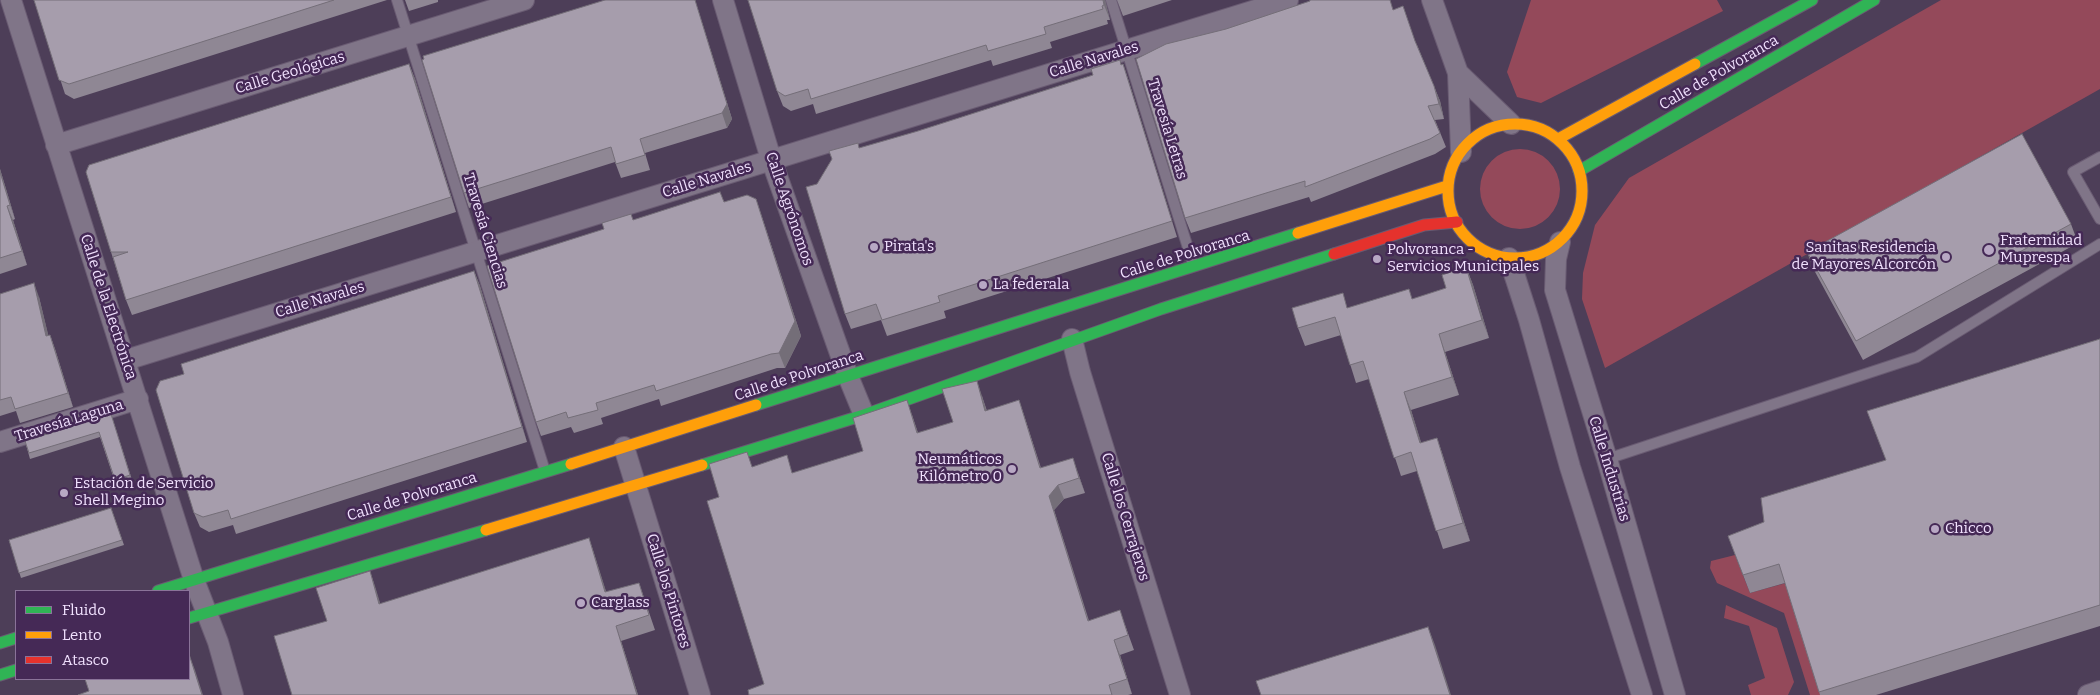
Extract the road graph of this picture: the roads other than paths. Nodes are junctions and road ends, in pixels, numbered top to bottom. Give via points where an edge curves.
1 (11, 0) edge
2 (397, 0) edge
3 (524, 0) edge
4 (723, 0) edge
5 (1111, 0) edge
6 (1288, 0) edge
7 (1432, 0) edge
8 (1812, 0) edge
9 (1874, 0) edge
10 (409, 37) junction
11 (1127, 50) junction
12 (1458, 73) junction
13 (1511, 124) junction
14 (1558, 139) junction
15 (56, 145) junction
16 (1461, 152) junction
17 (2100, 157) edge
18 (771, 160) junction
19 (1579, 171) junction
20 (1447, 186) junction
21 (2100, 219) edge
22 (1457, 222) junction
23 (1560, 242) junction
24 (2100, 244) edge
25 (476, 252) junction
26 (1509, 258) junction
27 (1194, 268) junction
28 (1072, 339) junction
29 (126, 360) junction
30 (848, 376) junction
31 (138, 399) junction
32 (864, 415) junction
33 (0, 442) edge
34 (624, 447) junction
35 (1606, 460) junction
36 (545, 472) junction
37 (636, 486) junction
38 (194, 580) junction
39 (161, 590) edge
40 (197, 616) edge
41 (15, 638) edge
42 (0, 643) edge
43 (15, 670) edge
44 (0, 675) edge
45 (2100, 691) edge
46 (233, 695) edge
47 (700, 695) edge
48 (1180, 695) edge
49 (1642, 695) edge
50 (1675, 695) edge
51 (2088, 695) edge

1 - 15 street, Calle de la Electrónica
2 - 10 lane, Travesía Ciencias
3 - 10 street, Calle Geológicas
4 - 18 street, Calle Agrónomos
5 - 11 lane, Travesía Letras
6 - 11 street, Calle Navales
7 - 12 street
8 - 14 street, Calle de Polvoranca
9 - 19 street, Calle de Polvoranca
10 - 15 street, Calle Geológicas
10 - 25 lane, Travesía Ciencias
11 - 18 street, Calle Navales
11 - 27 lane, Travesía Letras
12 - 13 street
12 - 16 street
13 - 14 street via 1536,127
13 - 16 street via 1492,128 1474,138
14 - 19 street via 1571,153
15 - 29 street, Calle de la Electrónica
16 - 20 street
17 - 21 lane via 2073,172
18 - 25 street, Calle Navales
18 - 30 street, Calle Agrónomos
19 - 23 street via 1582,192 1578,213
20 - 22 street
20 - 27 street, Calle de Polvoranca
22 - 26 street via 1470,241
22 - 28 street via 1424,225
23 - 26 street via 1537,254
23 - 35 street, Calle Industrias via 1555,290
24 - 35 lane via 1917,357
25 - 29 street, Calle Navales
25 - 36 lane, Travesía Ciencias
26 - 49 street
27 - 30 street, Calle de Polvoranca
28 - 32 street
28 - 48 street, Calle los Cerrajeros
29 - 31 street, Calle de la Electrónica
30 - 32 street, Calle Agrónomos
30 - 34 street, Calle de Polvoranca
31 - 33 street, Travesía Laguna
31 - 38 street, Calle de la Electrónica
32 - 37 street
34 - 36 street, Calle de Polvoranca
34 - 37 street, Calle los Pintores
35 - 50 street, Calle Industrias
36 - 38 street, Calle de Polvoranca
37 - 40 street
37 - 47 street, Calle los Pintores
38 - 39 street, Calle de Polvoranca
38 - 40 street, Calle de la Electrónica
40 - 46 street, Calle de la Electrónica via 218,642
41 - 42 street
43 - 44 street
45 - 51 street

